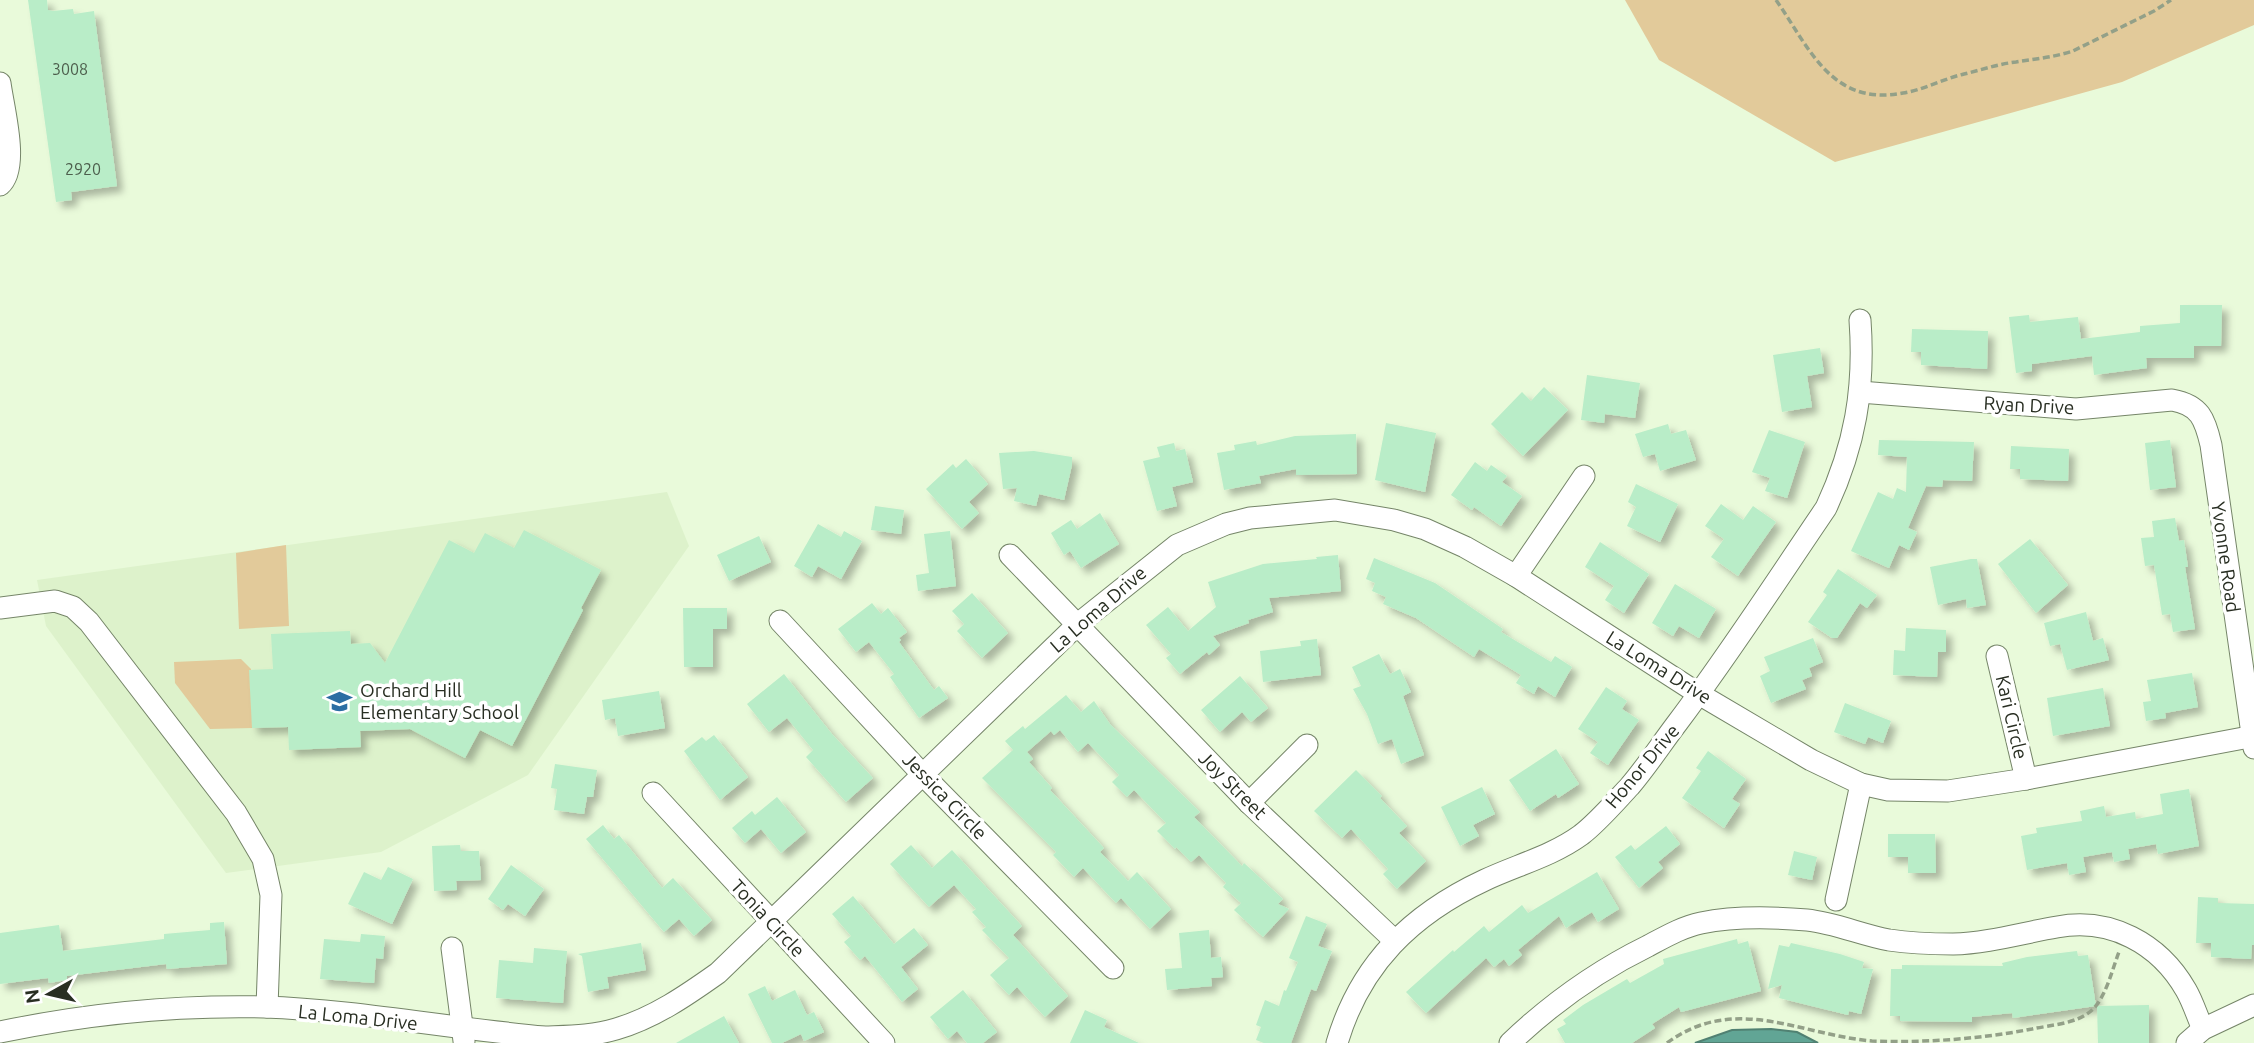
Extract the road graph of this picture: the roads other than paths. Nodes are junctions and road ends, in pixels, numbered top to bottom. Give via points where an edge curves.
1 (0, 83) edge
2 (2, 183) edge
3 (1860, 320) dead end
4 (1860, 392) junction
5 (2195, 408) joint
6 (1584, 476) dead end
7 (1010, 555) dead end
8 (1516, 576) junction
9 (0, 608) edge
10 (780, 621) dead end
11 (1078, 624) junction
12 (1997, 656) dead end
13 (1699, 694) junction
14 (2254, 741) edge
15 (1307, 745) dead end
16 (922, 774) junction
17 (2026, 779) junction
18 (1861, 784) junction
19 (653, 793) dead end
20 (1249, 803) junction
21 (1836, 900) dead end
22 (770, 920) junction
23 (1395, 941) junction
24 (452, 947) dead end
25 (1113, 968) dead end
26 (2254, 1005) edge
27 (267, 1007) junction
28 (0, 1032) edge
29 (464, 1036) edge
30 (619, 1036) edge
31 (2195, 1036) edge
32 (884, 1043) edge
33 (1337, 1043) edge
34 (1510, 1043) edge

1 - 2 street via 10,155 10,168
3 - 4 street, Honor Drive
4 - 5 street, Ryan Drive via 2076,409 2172,400
4 - 13 street, Honor Drive via 1849,450 1826,508
5 - 14 street, Yvonne Road via 2211,445
6 - 8 street
7 - 11 street, Joy Street
8 - 11 street, La Loma Drive via 1465,547 1394,520 1335,510 1281,513 1226,524 1177,545
8 - 13 street, La Loma Drive
9 - 27 street via 55,601 73,607 236,813 263,859 271,895
10 - 16 street, Jessica Circle
11 - 16 street, La Loma Drive
11 - 20 street, Joy Street
12 - 17 street, Kari Circle
13 - 18 street, La Loma Drive
13 - 23 street, Honor Drive via 1631,785 1581,834 1435,906
14 - 17 street, La Loma Drive
15 - 20 street
16 - 22 street, La Loma Drive
16 - 25 street, Jessica Circle
17 - 18 street, La Loma Drive via 1948,791 1888,790
18 - 21 street
19 - 22 street, Tonia Circle
20 - 23 street, Joy Street
22 - 30 street, La Loma Drive via 718,973
22 - 32 street, Tonia Circle
23 - 33 street, Honor Drive via 1373,965 1343,1021
24 - 29 street
26 - 31 street
27 - 28 street, La Loma Drive via 145,1011
27 - 29 street, La Loma Drive via 365,1016
29 - 30 street, La Loma Drive
31 - 34 street via 2186,989 2145,944 2116,929 2085,923 1953,944 1890,940 1810,920 1766,918 1679,930 1585,981

